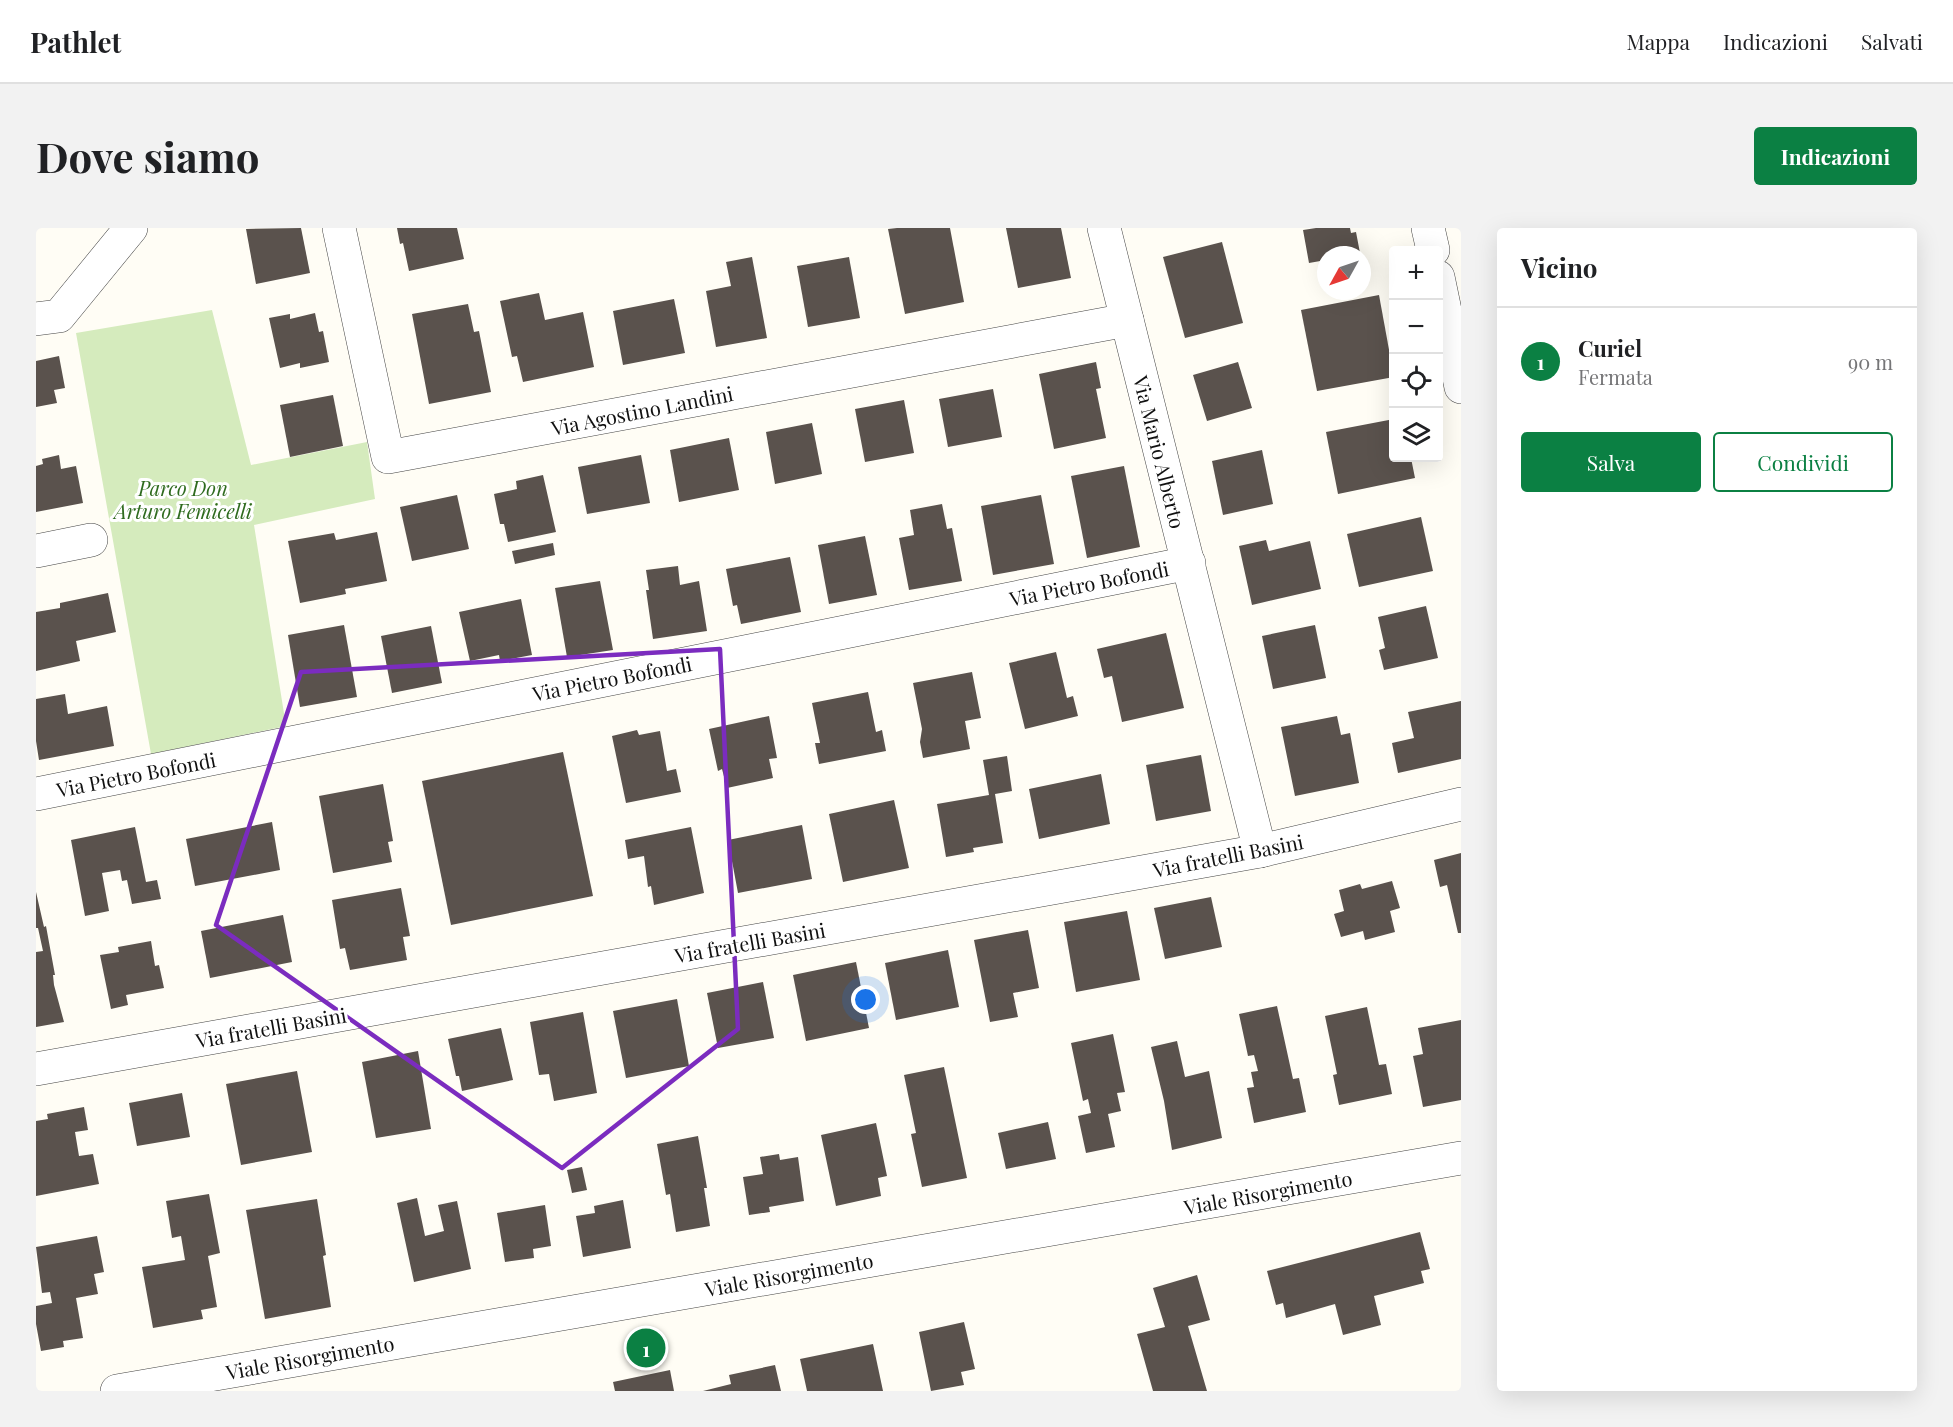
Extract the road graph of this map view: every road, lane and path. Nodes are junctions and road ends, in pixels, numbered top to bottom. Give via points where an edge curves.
1 (131, 228) edge
2 (339, 228) edge
3 (1104, 228) edge
4 (1428, 228) edge
5 (1432, 246) edge
6 (1443, 300) edge
7 (48, 317) edge
8 (1127, 320) junction
9 (1461, 387) edge
10 (92, 540) dead end
11 (36, 551) edge
12 (1189, 563) junction
13 (36, 794) edge
14 (1461, 804) edge
15 (1260, 850) junction
16 (36, 1069) edge
17 (1461, 1158) edge
18 (236, 1380) edge
19 (117, 1391) edge

1 - 7 street
2 - 8 street, Via Agostino Landini via 388,457
3 - 8 street, Via Mario Alberto
4 - 5 street
6 - 9 street
8 - 12 street, Via Mario Alberto
10 - 11 street
12 - 13 street, Via Pietro Bofondi
12 - 15 street, Via Mario Alberto
14 - 15 street, Via fratelli Basini
15 - 16 street, Via fratelli Basini
17 - 18 street, Viale Risorgimento
18 - 19 street, Viale Risorgimento

